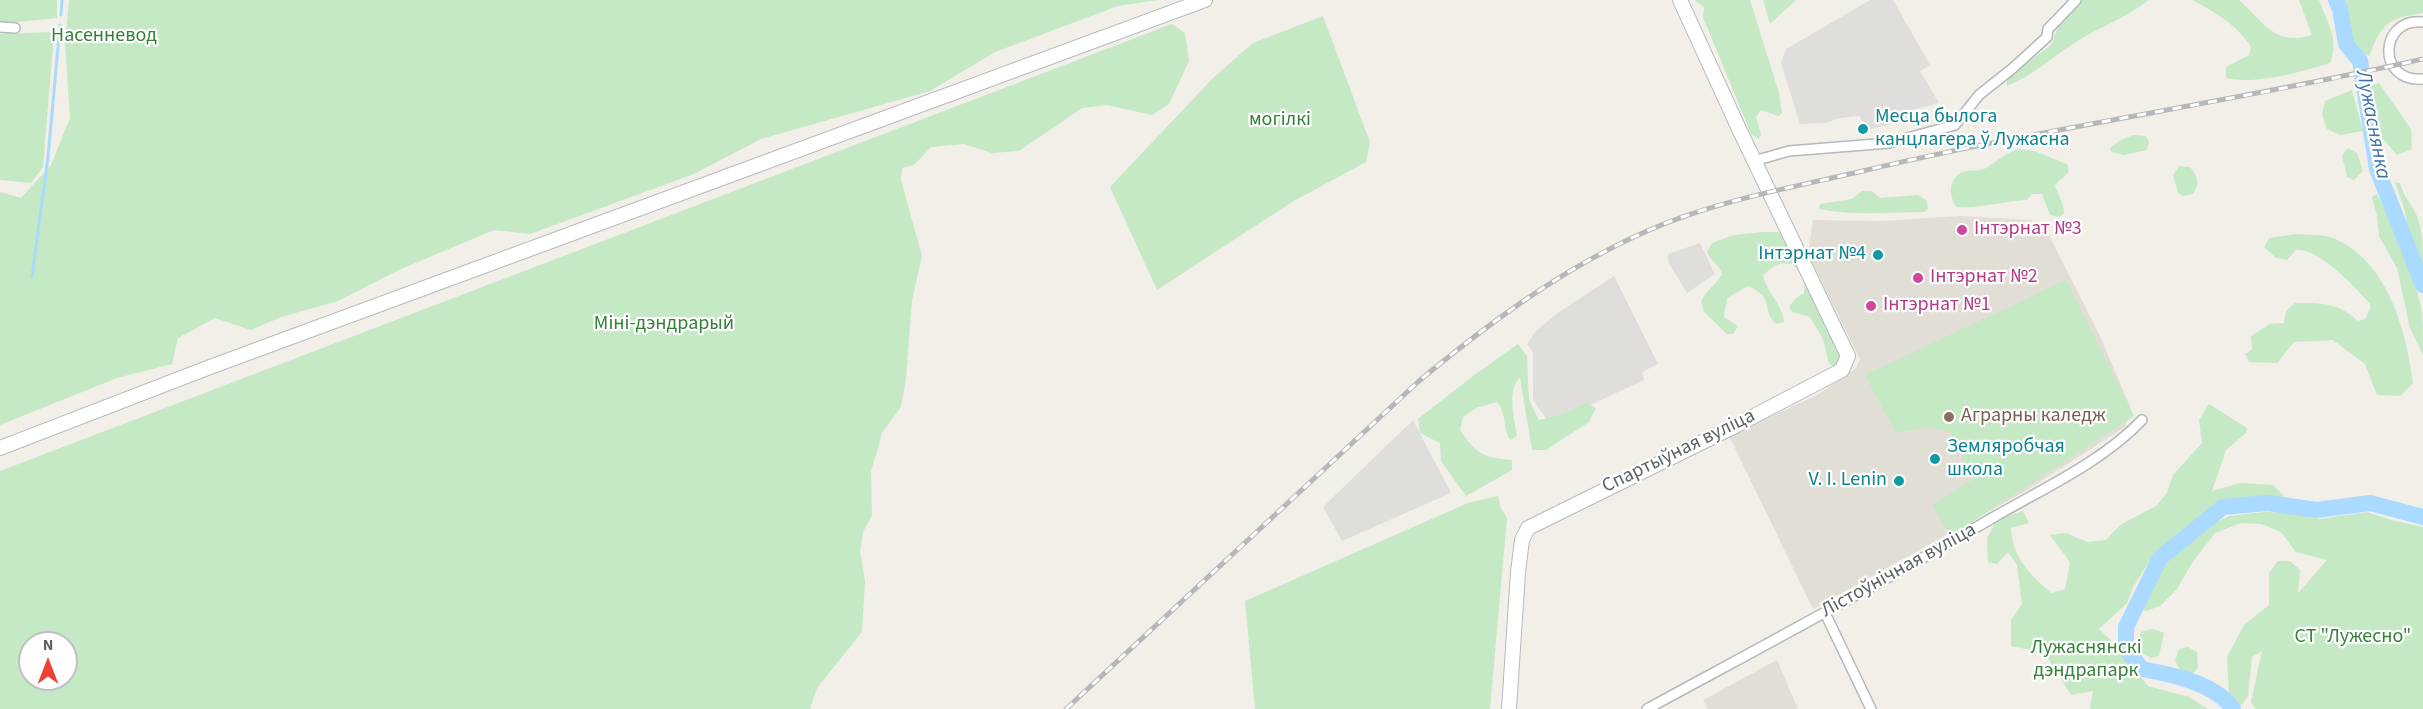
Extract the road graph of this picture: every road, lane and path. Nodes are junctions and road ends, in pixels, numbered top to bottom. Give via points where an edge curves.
1 (1205, 0) edge
2 (1680, 0) edge
3 (2076, 0) edge
4 (2423, 22) edge
5 (0, 27) edge
6 (15, 27) dead end
7 (2423, 79) edge
8 (1755, 161) junction
9 (2142, 420) dead end
10 (0, 448) edge
11 (1825, 614) junction
12 (1509, 709) edge
13 (1647, 709) edge
14 (1871, 709) edge

1 - 10 main road
2 - 8 main road
3 - 8 street via 2048,29 2047,37 1979,95 1955,125 1889,143 1789,151
4 - 7 street via 2416,21 2393,33 2388,46 2389,58 2399,74 2411,80
5 - 6 street
8 - 12 main road, Спартыўная вуліца via 1848,356 1842,370 1528,528 1522,540 1518,572
9 - 11 street, Лістоўнічная вуліца via 2096,457
11 - 13 street, Лістоўнічная вуліца
11 - 14 street

